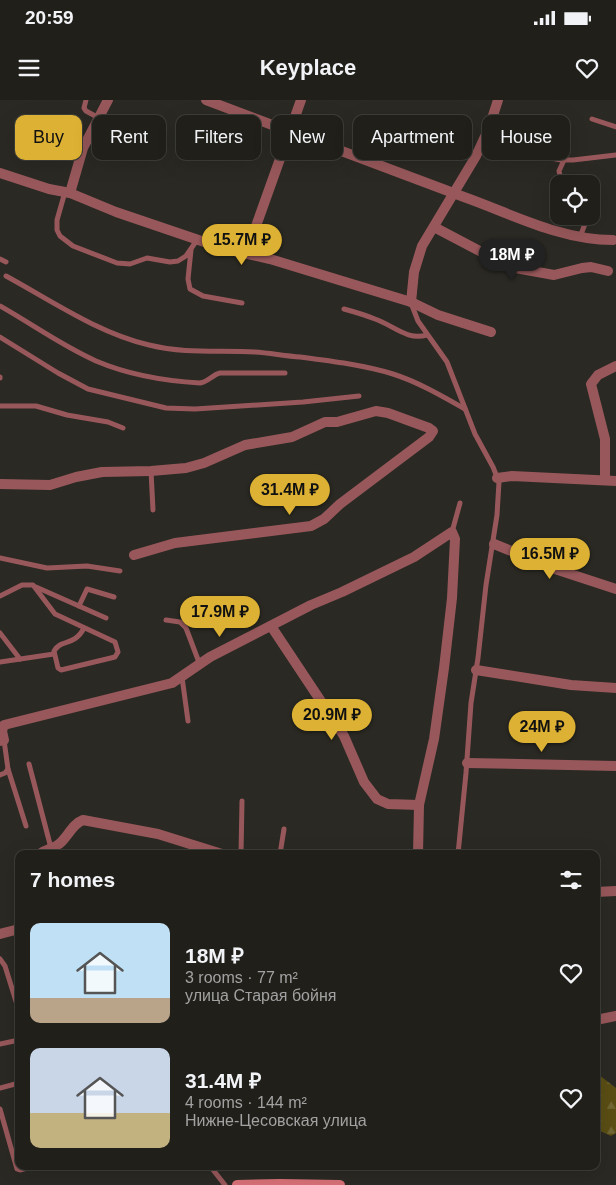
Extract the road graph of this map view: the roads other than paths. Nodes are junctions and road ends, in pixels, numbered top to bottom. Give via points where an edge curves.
1 (86, 100) edge
2 (108, 100) edge
3 (206, 100) edge
4 (301, 100) edge
5 (498, 100) edge
6 (93, 115) edge
7 (100, 115) edge
8 (295, 115) edge
9 (592, 119) dead end
10 (271, 125) edge
11 (616, 127) edge
12 (92, 132) edge
13 (343, 152) edge
14 (616, 155) edge
15 (570, 159) edge
16 (279, 160) edge
17 (564, 160) edge
18 (0, 173) edge
19 (560, 175) edge
20 (68, 193) junction
21 (454, 193) junction
22 (584, 225) edge
23 (434, 227) junction
24 (580, 236) junction
25 (197, 239) junction
26 (613, 240) dead end
27 (192, 249) junction
28 (246, 254) junction
29 (0, 259) edge
30 (6, 262) dead end
31 (608, 271) dead end
32 (6, 276) dead end
33 (411, 302) junction
34 (242, 303) dead end
35 (0, 306) edge
36 (344, 309) dead end
37 (491, 332) dead end
38 (427, 335) junction
39 (0, 337) edge
40 (616, 366) edge
41 (285, 373) dead end
42 (360, 396) dead end
43 (0, 406) edge
44 (465, 409) junction
45 (123, 428) dead end
46 (151, 471) junction
47 (497, 478) junction
48 (611, 480) edge
49 (0, 484) edge
50 (460, 503) dead end
51 (153, 510) dead end
52 (452, 532) junction
53 (494, 544) junction
54 (134, 554) dead end
55 (0, 558) edge
56 (120, 571) dead end
57 (33, 585) junction
58 (616, 589) edge
59 (0, 596) edge
60 (114, 597) dead end
61 (79, 606) junction
62 (106, 618) dead end
63 (166, 620) dead end
64 (271, 626) junction
65 (84, 628) junction
66 (0, 633) edge
67 (54, 654) junction
68 (20, 659) junction
69 (0, 662) edge
70 (200, 665) junction
71 (476, 670) junction
72 (182, 677) junction
73 (616, 688) edge
74 (188, 721) dead end
75 (2, 740) edge
76 (467, 763) junction
77 (29, 764) dead end
78 (616, 766) edge
79 (8, 769) junction
80 (0, 775) edge
81 (242, 800) dead end
82 (420, 805) junction
83 (26, 826) dead end
84 (284, 829) dead end
85 (51, 848) junction
86 (44, 850) edge
87 (203, 850) edge
88 (241, 850) edge
89 (281, 850) edge
90 (418, 850) edge
91 (458, 850) edge
92 (616, 891) edge
93 (600, 892) edge
94 (15, 930) edge
95 (0, 934) edge
96 (0, 959) edge
97 (15, 997) edge
98 (616, 1016) edge
99 (600, 1019) edge
100 (15, 1041) edge
101 (0, 1044) edge
102 (15, 1084) edge
103 (0, 1088) edge
104 (0, 1109) edge
105 (15, 1162) edge
106 (213, 1170) edge
107 (225, 1185) edge
108 (236, 1185) edge
109 (340, 1185) edge

1 - 6 lane via 84,108
2 - 7 street
3 - 10 street
4 - 8 street
5 - 21 street via 476,156
9 - 11 lane
12 - 20 street via 79,158
13 - 21 street
14 - 15 lane
16 - 28 street
17 - 19 lane
18 - 20 street
20 - 25 street
20 - 27 lane via 60,209 57,230 65,241 74,246 125,265 147,258 174,262
21 - 23 street
21 - 24 street via 521,220
22 - 24 lane
23 - 31 street via 517,269 558,275 582,268
23 - 33 street via 418,256
24 - 26 street
25 - 27 lane
25 - 28 street
27 - 34 lane via 190,289 203,296
28 - 33 street
29 - 30 lane
32 - 44 lane via 87,321 129,340 180,350 268,353 352,364 410,381
33 - 37 street via 438,315
33 - 38 lane
35 - 41 lane via 97,362 156,379 200,383 220,373
36 - 38 lane via 381,321 405,334
38 - 44 lane via 447,362
39 - 42 lane via 88,389 166,408 195,409
40 - 48 street via 598,375 591,384
43 - 45 lane via 36,406
44 - 47 lane
46 - 49 street via 102,472 50,485
46 - 51 lane
46 - 54 street via 186,468 245,445 292,437 325,422 337,422 376,411 431,428 433,432 311,526 175,543
47 - 48 street
47 - 53 lane
50 - 52 lane
52 - 64 street via 414,557
52 - 82 street via 455,539 452,598 444,668
53 - 58 street
53 - 71 lane
55 - 56 lane via 47,568 87,566
57 - 59 lane via 22,585
57 - 61 lane
57 - 65 lane via 55,614
60 - 61 lane via 87,589
61 - 62 lane
63 - 70 lane via 180,622 186,628
64 - 70 street
64 - 82 street via 344,736 364,782 377,799 388,804
65 - 67 lane via 78,637 58,646
65 - 67 lane via 113,641 117,655 64,670 58,668
66 - 68 lane
67 - 68 lane
68 - 69 lane
70 - 72 street
71 - 73 street via 571,685
71 - 76 lane
72 - 74 lane
72 - 75 street via 172,683 4,725
75 - 79 lane
76 - 78 street
76 - 91 lane
77 - 85 lane
79 - 80 lane
79 - 83 lane
81 - 88 lane
82 - 90 street
84 - 89 lane
85 - 86 street
85 - 87 street via 62,842 83,820 158,834
92 - 93 street
94 - 95 street
96 - 97 lane via 6,966
98 - 99 street
100 - 101 lane
102 - 103 lane
104 - 105 lane
106 - 107 lane
108 - 109 main road

